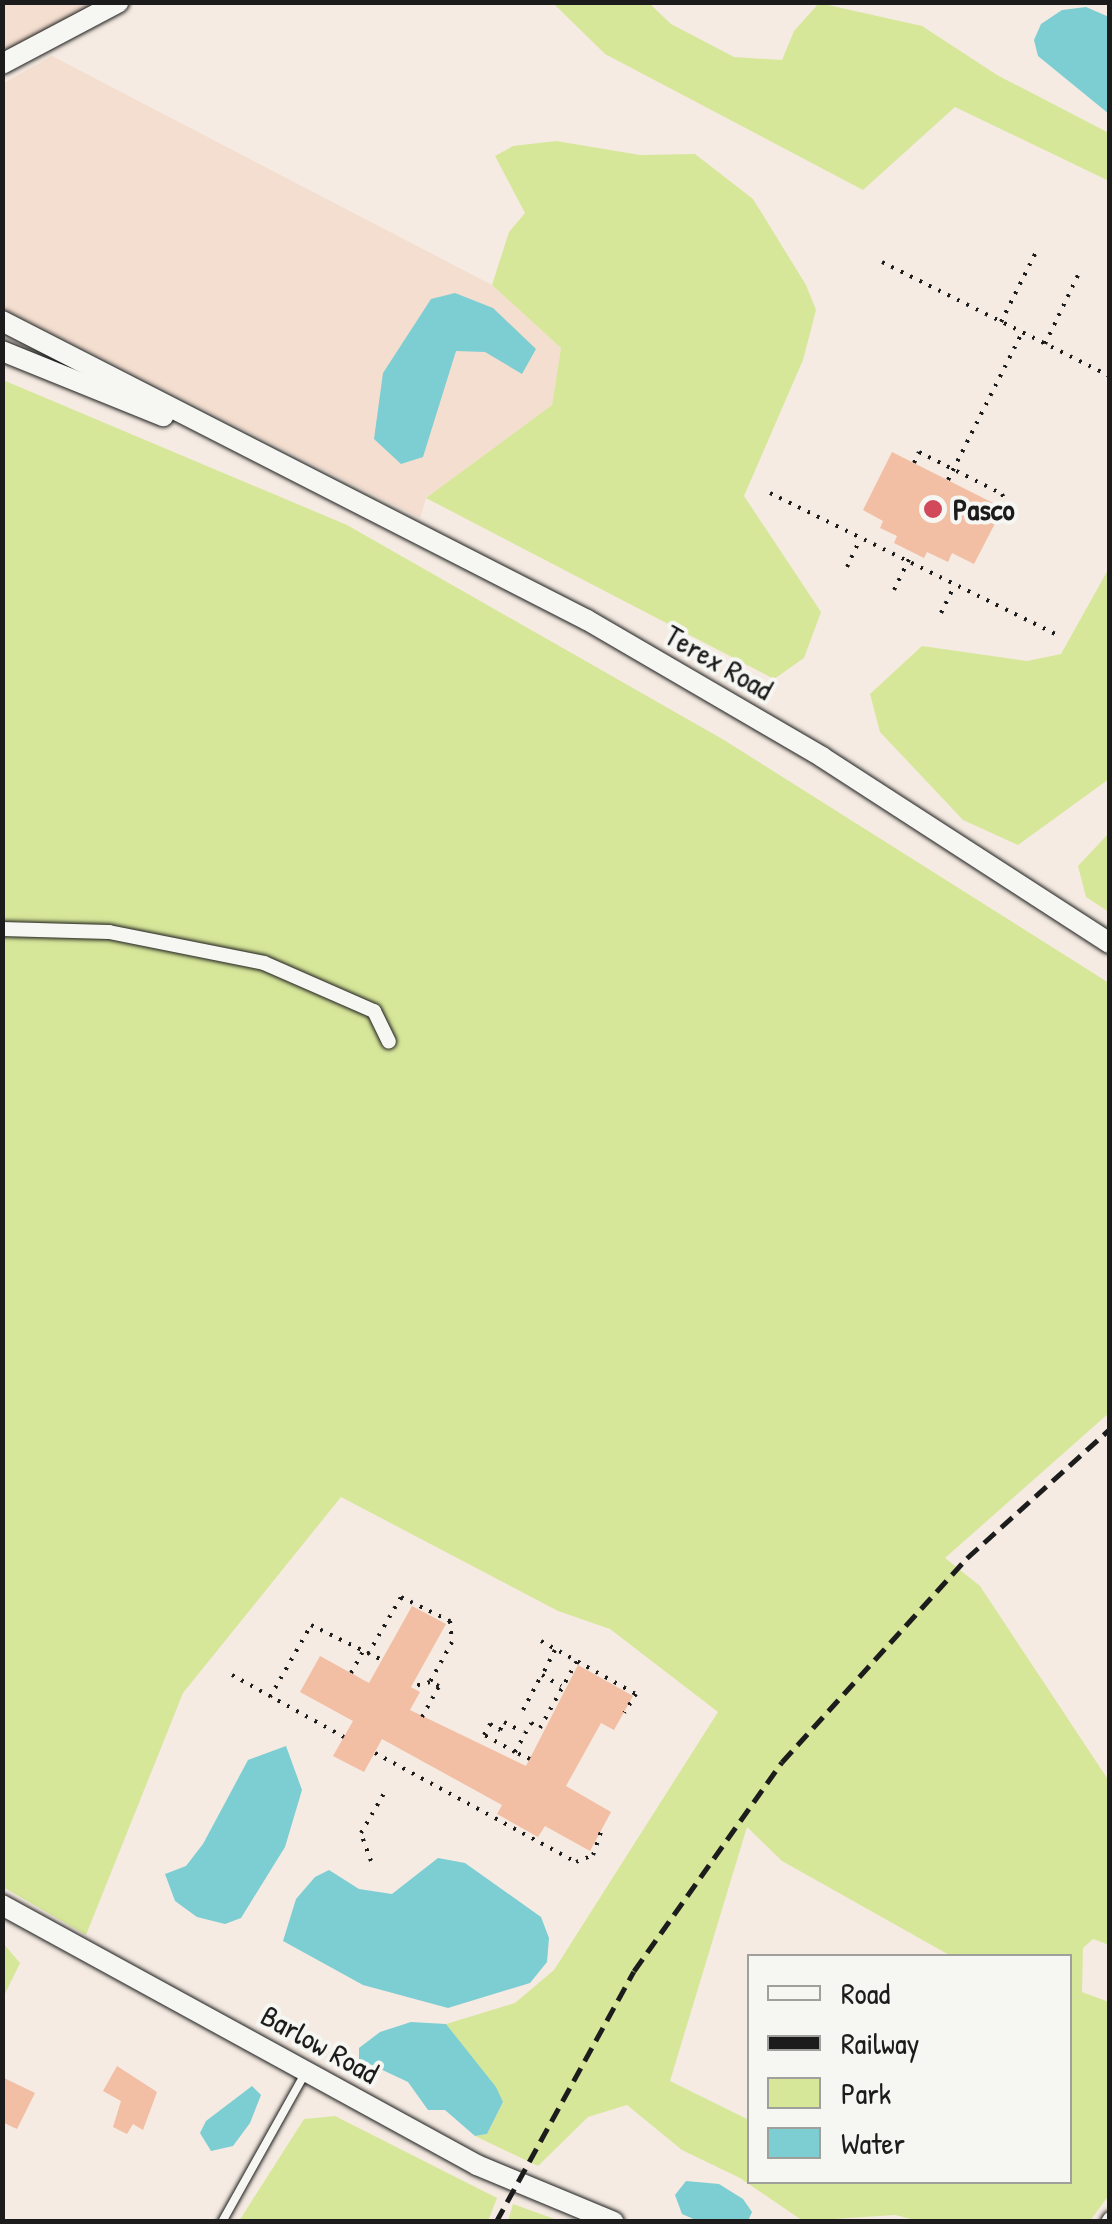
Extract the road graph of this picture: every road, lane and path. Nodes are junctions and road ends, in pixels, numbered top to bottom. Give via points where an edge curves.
1 (119, 2) edge
2 (2, 64) edge
3 (1037, 250) dead end
4 (882, 262) dead end
5 (1080, 272) dead end
6 (2, 321) edge
7 (1001, 322) junction
8 (1022, 333) junction
9 (1045, 344) junction
10 (2, 351) edge
11 (1110, 376) edge
12 (281, 463) junction
13 (914, 463) dead end
14 (954, 470) junction
15 (948, 480) dead end
16 (770, 494) dead end
17 (998, 518) dead end
18 (860, 538) junction
19 (912, 553) dead end
20 (908, 562) junction
21 (847, 566) dead end
22 (955, 585) junction
23 (894, 590) dead end
24 (941, 614) dead end
25 (1055, 634) dead end
26 (2, 929) edge
27 (1110, 943) edge
28 (389, 1042) dead end
29 (541, 1642) dead end
30 (556, 1650) junction
31 (365, 1653) junction
32 (382, 1660) dead end
33 (577, 1661) junction
34 (351, 1673) dead end
35 (232, 1674) dead end
36 (542, 1675) junction
37 (430, 1682) junction
38 (411, 1687) dead end
39 (564, 1687) junction
40 (270, 1696) junction
41 (523, 1710) dead end
42 (624, 1712) dead end
43 (422, 1717) dead end
44 (525, 1733) junction
45 (344, 1736) dead end
46 (515, 1752) junction
47 (374, 1753) dead end
48 (530, 1759) dead end
49 (386, 1790) dead end
50 (602, 1829) dead end
51 (371, 1861) dead end
52 (2, 1905) edge
53 (306, 2071) junction
54 (222, 2222) edge
55 (614, 2222) edge

1 - 2 main road
3 - 7 path
4 - 7 path
5 - 9 path
6 - 12 main road, Terex Road
7 - 8 path
8 - 9 path
8 - 14 path
9 - 11 path
10 - 12 main road, Terex Road
12 - 27 main road, Terex Road via 587,620 730,702
13 - 14 path via 919,452
14 - 15 path
14 - 17 path via 1002,494 1008,508
16 - 18 path
18 - 20 path
18 - 21 path
19 - 20 path
20 - 22 path
20 - 23 path
22 - 24 path
22 - 25 path
26 - 28 street via 109,932 264,964 374,1011
29 - 30 path
30 - 33 path
30 - 36 path
31 - 32 path
31 - 34 path
31 - 37 path via 406,1596 454,1626
31 - 40 path via 312,1625
33 - 39 path
33 - 42 path via 636,1694
35 - 40 path
36 - 39 path
36 - 41 path
37 - 38 path
37 - 43 path via 439,1686
39 - 44 path via 540,1728 531,1723
40 - 45 path
44 - 46 path
44 - 46 path via 504,1722 500,1730 490,1724 484,1735
46 - 48 path
47 - 50 path via 576,1862 593,1855
49 - 51 path via 361,1832
52 - 53 main road, Barlow Road
53 - 54 lane
53 - 55 main road, Barlow Road via 509,2181

